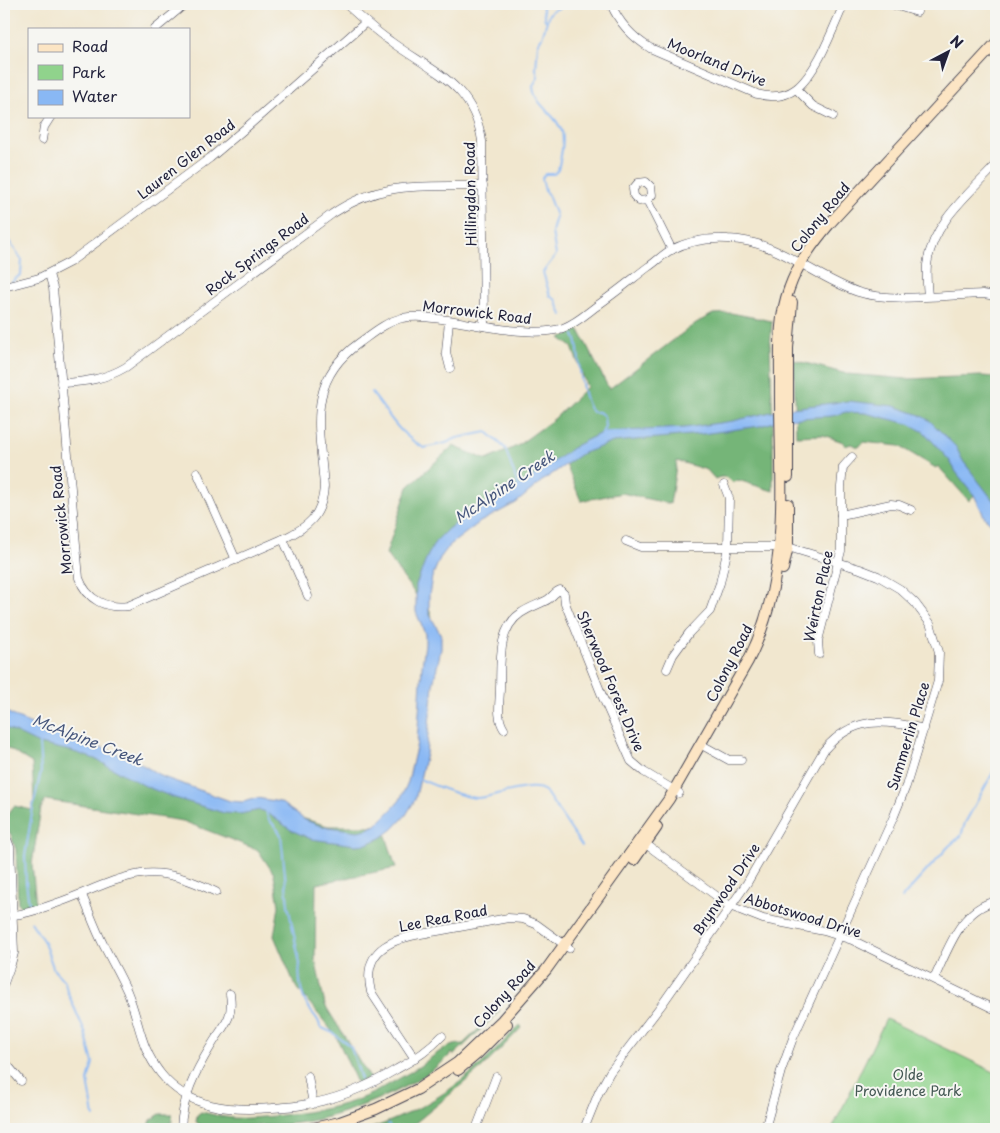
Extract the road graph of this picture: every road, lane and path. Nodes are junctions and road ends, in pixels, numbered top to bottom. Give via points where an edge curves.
1 (185, 4) edge
2 (346, 4) edge
3 (611, 4) edge
4 (844, 4) edge
5 (891, 4) edge
6 (917, 12) dead end
7 (366, 22) junction
8 (156, 28) edge
9 (996, 43) edge
10 (996, 52) edge
11 (796, 89) junction
12 (833, 116) dead end
13 (50, 118) edge
14 (42, 140) dead end
15 (996, 165) edge
16 (483, 186) junction
17 (647, 200) dead end
18 (672, 250) junction
19 (803, 265) junction
20 (50, 274) junction
21 (4, 287) edge
22 (928, 296) junction
23 (996, 296) edge
24 (449, 321) junction
25 (484, 326) junction
26 (450, 368) dead end
27 (61, 383) junction
28 (852, 457) dead end
29 (197, 472) dead end
30 (724, 486) dead end
31 (911, 510) dead end
32 (841, 515) junction
33 (283, 539) junction
34 (626, 541) dead end
35 (784, 547) junction
36 (728, 548) junction
37 (236, 560) junction
38 (838, 562) junction
39 (308, 596) dead end
40 (819, 654) dead end
41 (667, 669) dead end
42 (504, 729) dead end
43 (924, 730) junction
44 (703, 746) junction
45 (742, 760) dead end
46 (676, 792) junction
47 (4, 832) edge
48 (643, 842) junction
49 (216, 892) dead end
50 (82, 895) junction
51 (996, 901) edge
52 (730, 906) junction
53 (12, 915) junction
54 (840, 936) junction
55 (567, 946) junction
56 (934, 979) junction
57 (4, 982) edge
58 (230, 994) dead end
59 (996, 1010) edge
60 (442, 1036) dead end
61 (486, 1040) junction
62 (415, 1059) junction
63 (4, 1061) edge
64 (308, 1076) dead end
65 (496, 1077) dead end
66 (21, 1081) dead end
67 (186, 1096) junction
68 (313, 1104) junction
69 (181, 1129) edge
70 (309, 1129) edge
71 (336, 1129) edge
72 (476, 1129) edge
73 (584, 1129) edge
74 (765, 1129) edge

1 - 8 street
2 - 7 street, Hillingdon Road
3 - 11 street, Moorland Drive via 626,29 650,48 757,94 778,96
4 - 11 street via 814,67
5 - 6 street
7 - 16 street, Hillingdon Road via 450,82 468,101 480,128
7 - 20 street, Lauren Glen Road via 210,158
9 - 19 main road, Colony Road via 831,222 811,246
10 - 19 main road, Colony Road
11 - 12 street via 813,106
13 - 14 street
15 - 22 street via 948,217 934,238 927,264
16 - 25 street, Hillingdon Road
16 - 27 street, Rock Springs Road via 393,188 357,200 332,214 126,367 97,380
17 - 18 street
18 - 19 street, Morrowick Road via 703,240 728,238 775,250
18 - 25 street, Morrowick Road via 564,328 542,331
19 - 22 street, Morrowick Road via 867,295
19 - 35 main road, Colony Road via 787,308
20 - 21 street, Lauren Glen Road
20 - 27 street, Morrowick Road
22 - 23 street, Morrowick Road
24 - 25 street, Morrowick Road
24 - 26 street via 446,352
24 - 33 street, Morrowick Road via 416,317 394,321 339,360 327,378 319,406 324,487 321,506 304,528
27 - 37 street, Morrowick Road via 77,564 81,584 89,596 110,607 128,606
28 - 32 street, Weirton Place via 843,467
29 - 37 street
30 - 36 street via 729,498
31 - 32 street via 891,504
32 - 38 street, Weirton Place
33 - 37 street, Morrowick Road
33 - 39 street
34 - 36 street, Summerlin Place via 641,547
35 - 36 street, Summerlin Place
35 - 38 street, Summerlin Place
35 - 44 main road, Colony Road via 778,592 763,645
36 - 41 street via 710,611 689,633
38 - 40 street, Weirton Place via 818,641
38 - 43 street, Summerlin Place via 889,581 916,603 930,623 939,652 939,673
42 - 46 street, Sherwood Forest Drive via 499,715 502,647 506,632 520,613 560,590 631,761
43 - 52 street, Brynwood Drive via 889,722 870,722 848,729 831,742 761,861
43 - 54 street, Summerlin Place via 894,816
44 - 45 street via 729,760
44 - 46 main road, Colony Road
46 - 48 main road, Colony Road
47 - 53 street via 10,847
48 - 52 street, Abbotswood Drive
48 - 55 main road, Colony Road
49 - 50 street via 171,875 151,873 126,877
50 - 53 street via 30,913
50 - 67 street via 127,992 149,1056 166,1080
51 - 56 street via 966,918
52 - 54 street, Abbotswood Drive via 764,919
52 - 73 street, Brynwood Drive via 663,1003 610,1072
53 - 57 street via 13,958
54 - 56 street, Abbotswood Drive
54 - 74 street, Summerlin Place via 788,1049
55 - 61 main road, Colony Road via 531,998
55 - 62 street, Lee Rea Road via 536,924 523,918 508,918 404,937 380,950 371,967 371,992
56 - 59 street, Abbotswood Drive
58 - 67 street via 230,1017 211,1045
60 - 62 street
61 - 70 main road, Colony Road via 406,1096 354,1117
61 - 71 main road, Colony Road via 461,1068 422,1094 394,1109
62 - 68 street via 360,1089
63 - 66 street
64 - 68 street
65 - 72 street
67 - 68 street via 208,1105 247,1110
67 - 69 street

